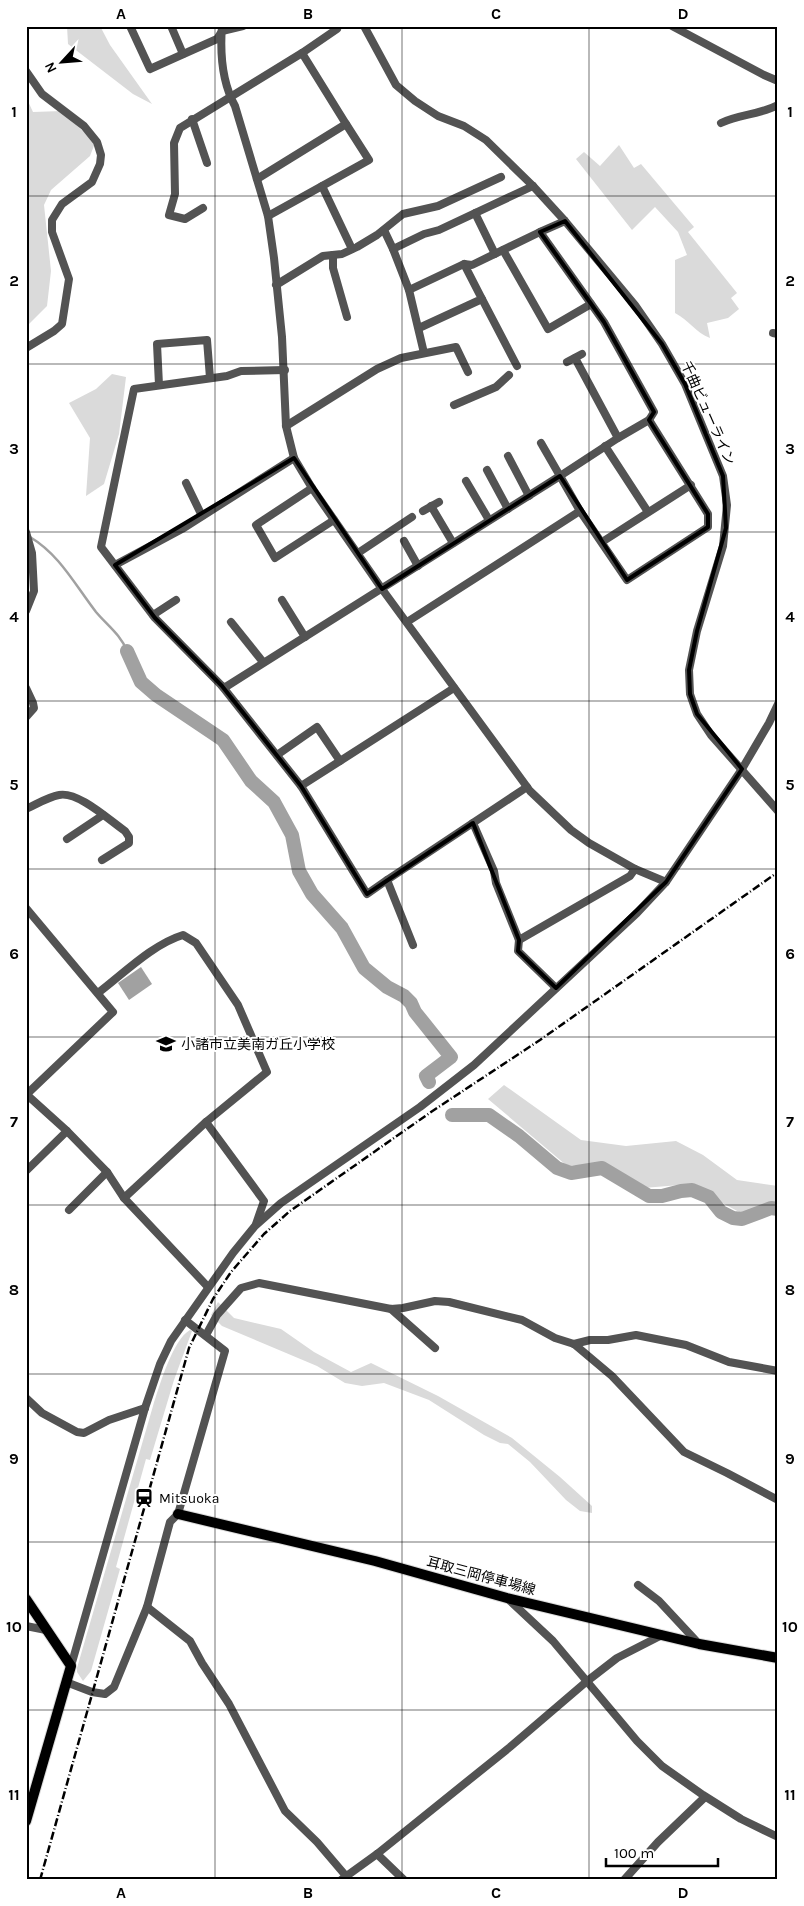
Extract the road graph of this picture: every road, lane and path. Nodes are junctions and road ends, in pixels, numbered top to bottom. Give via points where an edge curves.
1 (130, 26) edge
2 (171, 26) edge
3 (243, 26) edge
4 (364, 26) edge
5 (672, 26) edge
6 (222, 29) edge
7 (337, 29) dead end
8 (302, 53) junction
9 (183, 54) junction
10 (26, 72) edge
11 (778, 81) edge
12 (230, 98) junction
13 (778, 105) edge
14 (192, 119) junction
15 (720, 123) dead end
16 (346, 124) junction
17 (207, 162) dead end
18 (502, 177) dead end
19 (257, 179) junction
20 (322, 186) junction
21 (533, 186) junction
22 (203, 208) dead end
23 (474, 213) junction
24 (268, 216) junction
25 (565, 221) junction
26 (384, 230) junction
27 (540, 232) junction
28 (352, 249) junction
29 (393, 249) junction
30 (504, 250) junction
31 (495, 254) junction
32 (333, 255) junction
33 (464, 264) junction
34 (276, 285) junction
35 (409, 290) junction
36 (482, 298) junction
37 (591, 304) junction
38 (347, 317) dead end
39 (419, 328) junction
40 (26, 348) edge
41 (424, 353) junction
42 (574, 358) dead end
43 (517, 366) dead end
44 (285, 370) junction
45 (468, 372) dead end
46 (508, 375) dead end
47 (210, 378) junction
48 (159, 385) junction
49 (454, 404) dead end
50 (649, 420) junction
51 (286, 426) junction
52 (618, 438) junction
53 (541, 444) dead end
54 (605, 446) junction
55 (508, 456) dead end
56 (294, 458) junction
57 (487, 470) dead end
58 (560, 476) junction
59 (466, 481) dead end
60 (186, 483) dead end
61 (691, 485) junction
62 (312, 488) junction
63 (529, 496) junction
64 (439, 502) dead end
65 (431, 506) junction
66 (508, 509) junction
67 (423, 511) dead end
68 (580, 511) junction
69 (648, 512) junction
70 (202, 516) junction
71 (412, 517) dead end
72 (334, 520) junction
73 (489, 520) junction
74 (26, 532) edge
75 (404, 541) dead end
76 (602, 542) junction
77 (453, 543) junction
78 (358, 553) junction
79 (115, 565) junction
80 (418, 566) junction
81 (382, 589) junction
82 (176, 600) dead end
83 (282, 600) dead end
84 (26, 611) edge
85 (153, 615) junction
86 (231, 622) dead end
87 (407, 622) junction
88 (305, 637) junction
89 (263, 662) junction
90 (222, 686) junction
91 (26, 688) edge
92 (454, 688) junction
93 (778, 704) edge
94 (26, 716) edge
95 (277, 755) junction
96 (340, 760) junction
97 (742, 769) junction
98 (301, 786) junction
99 (527, 787) junction
100 (26, 809) edge
101 (778, 811) edge
102 (103, 816) junction
103 (473, 823) junction
104 (67, 840) dead end
105 (102, 860) dead end
106 (635, 868) junction
107 (386, 880) junction
108 (666, 882) junction
109 (26, 908) edge
110 (519, 940) junction
111 (413, 945) dead end
112 (556, 988) junction
113 (98, 993) junction
114 (26, 1094) edge
115 (206, 1122) junction
116 (67, 1131) junction
117 (26, 1171) edge
118 (107, 1172) junction
119 (124, 1198) junction
120 (69, 1210) dead end
121 (255, 1226) junction
122 (208, 1287) junction
123 (391, 1309) junction
124 (185, 1320) junction
125 (206, 1335) junction
126 (574, 1344) junction
127 (435, 1348) dead end
128 (778, 1371) edge
129 (26, 1398) edge
130 (145, 1408) junction
131 (778, 1500) edge
132 (178, 1514) junction
133 (638, 1585) dead end
134 (507, 1598) junction
135 (26, 1599) edge
136 (147, 1607) junction
137 (26, 1626) edge
138 (46, 1630) junction
139 (662, 1635) junction
140 (699, 1644) junction
141 (778, 1658) edge
142 (71, 1666) junction
143 (66, 1682) junction
144 (586, 1682) junction
145 (705, 1796) junction
146 (26, 1820) edge
147 (778, 1837) edge
148 (376, 1854) junction
149 (343, 1878) edge
150 (404, 1880) edge
151 (624, 1880) edge

1 - 9 street via 150,69
2 - 9 street
3 - 6 street
4 - 21 street, 千曲ビューライン via 396,85 430,111 486,140
5 - 11 street
6 - 9 street via 217,39
6 - 12 street via 223,68
7 - 8 street
8 - 12 street
8 - 16 street
10 - 40 street via 42,94 84,126 98,142 101,155 92,182 62,204 52,220 52,232 69,279 62,324
12 - 14 street
12 - 19 street
13 - 15 street
14 - 17 street
14 - 22 street via 180,128 174,143 175,194 169,215 185,219
16 - 19 street
16 - 20 street via 369,160
18 - 26 street via 438,206 403,214
19 - 24 street
20 - 24 street
20 - 28 street
21 - 23 street
21 - 25 street, 千曲ビューライン
23 - 29 street
23 - 31 street
24 - 34 street
25 - 27 street
25 - 97 street, 千曲ビューライン via 635,305 662,344 685,384 723,476 726,528 697,631 689,670 690,694 697,714
26 - 28 street
26 - 29 street
27 - 30 street
27 - 37 street
28 - 32 street
29 - 35 street
30 - 31 street
30 - 37 street via 548,329
31 - 33 street via 472,265
32 - 34 street via 323,256
32 - 38 street via 333,268
33 - 35 street
33 - 36 street
34 - 44 street
35 - 39 street
36 - 39 street
36 - 43 street
37 - 50 street via 654,412
39 - 41 street
41 - 45 street via 456,346
41 - 51 street via 401,358 377,369
42 - 52 street
44 - 47 street via 241,371
44 - 51 street
46 - 49 street via 496,387
47 - 48 street
47 - 48 street via 207,340 157,344
48 - 79 street via 134,389 102,547
50 - 52 street
50 - 61 street
51 - 56 street
52 - 54 street
53 - 58 street
54 - 58 street
54 - 69 street
55 - 63 street
56 - 62 street
56 - 70 street
57 - 66 street
58 - 63 street
58 - 68 street
59 - 73 street
60 - 70 street
61 - 69 street
61 - 76 street via 708,514 708,527 627,580
62 - 72 street
62 - 72 street via 256,525 275,558
63 - 66 street
64 - 65 street
65 - 67 street
65 - 77 street
66 - 73 street
68 - 76 street
68 - 87 street
69 - 76 street
70 - 79 street
71 - 78 street
72 - 78 street
73 - 77 street
74 - 84 street via 32,554 34,591
75 - 80 street
77 - 80 street
78 - 81 street
79 - 85 street
80 - 81 street
81 - 87 street
81 - 88 street
82 - 85 street
83 - 88 street
85 - 90 street
86 - 89 street
87 - 92 street
88 - 89 street
89 - 90 street via 224,688
90 - 95 street
91 - 94 street via 34,708
92 - 96 street
92 - 99 street
93 - 97 street
95 - 96 street via 317,727
95 - 98 street
96 - 98 street
97 - 101 street, 千曲ビューライン
97 - 108 street
98 - 107 street via 367,894
99 - 103 street
99 - 106 street via 571,830
100 - 102 street via 64,795 80,799
102 - 104 street
102 - 105 street via 124,831 129,843
103 - 107 street
103 - 110 street
106 - 108 street
106 - 110 street via 630,876
107 - 111 street
108 - 112 street
109 - 113 street
110 - 112 street via 518,951
112 - 121 street via 474,1065 420,1107 281,1203
113 - 114 street via 114,1012
113 - 115 street via 174,938 183,934 196,943 238,1005 267,1072
114 - 116 street
115 - 119 street
115 - 121 street via 264,1201
116 - 117 street
116 - 118 street
118 - 119 street
118 - 120 street
119 - 122 street
121 - 122 street
122 - 124 street
123 - 125 street via 259,1283 241,1288 217,1315
123 - 126 street via 435,1301 449,1302 522,1320 555,1338
123 - 127 street
124 - 125 street
124 - 130 street via 160,1364
125 - 132 street via 225,1351
126 - 128 street via 636,1335 686,1345 729,1362
126 - 131 street via 612,1376 684,1452
129 - 130 street via 42,1413 84,1433 109,1420
130 - 142 street
132 - 134 main road, 耳取三岡停車場線 via 374,1561
132 - 136 street via 170,1522
133 - 140 street via 659,1601
134 - 139 main road, 耳取三岡停車場線
134 - 144 street via 553,1641
135 - 138 main road
136 - 143 street via 132,1647 109,1692 99,1694
136 - 149 street via 190,1641 229,1704 285,1811 317,1842
137 - 138 street
138 - 142 main road
139 - 140 main road, 耳取三岡停車場線
139 - 144 street via 617,1658
140 - 141 main road, 耳取三岡停車場線
142 - 143 main road
143 - 146 main road
144 - 145 street via 662,1766
144 - 148 street
145 - 147 street
145 - 151 street
148 - 149 street
148 - 150 street

